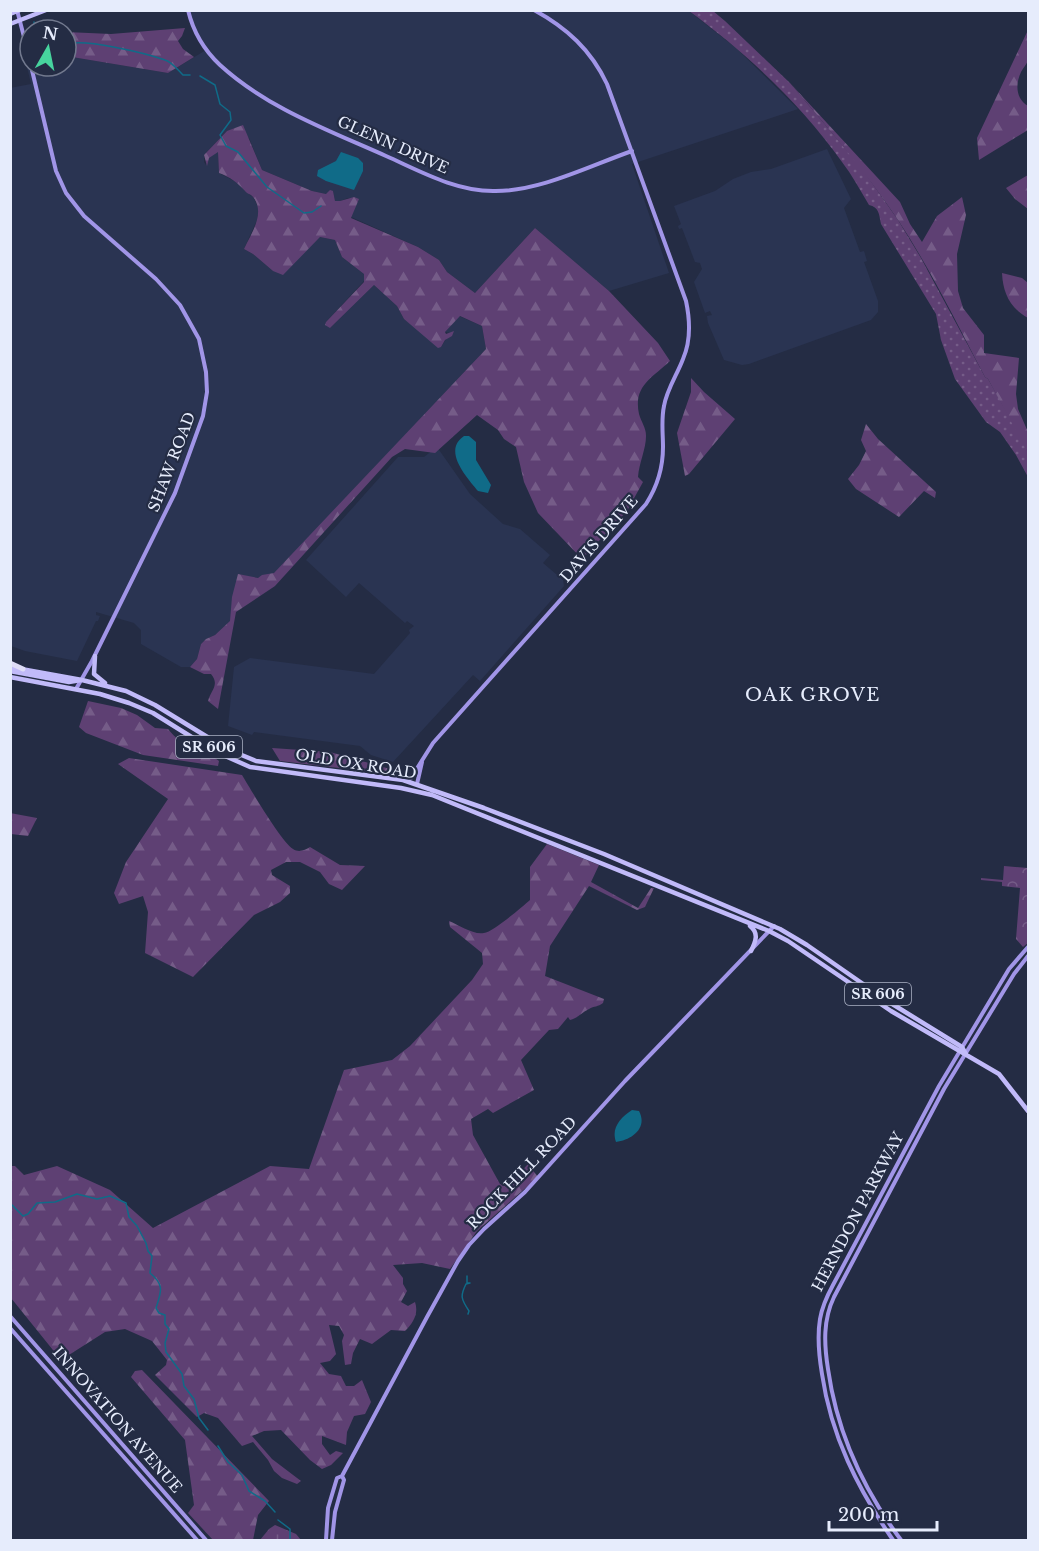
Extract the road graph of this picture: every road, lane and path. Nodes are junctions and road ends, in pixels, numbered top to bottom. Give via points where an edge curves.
1 (46, 10) edge
2 (188, 10) edge
3 (534, 10) edge
4 (18, 11) edge
5 (10, 14) edge
6 (27, 18) edge
7 (35, 78) edge
8 (632, 151) junction
9 (95, 656) junction
10 (10, 667) edge
11 (23, 669) joint
12 (10, 677) edge
13 (82, 680) junction
14 (113, 687) junction
15 (76, 689) junction
16 (423, 759) junction
17 (404, 780) junction
18 (417, 784) junction
19 (405, 788) junction
20 (743, 921) junction
21 (774, 926) junction
22 (769, 931) junction
23 (1029, 947) edge
24 (751, 951) junction
25 (1029, 956) edge
26 (961, 1049) junction
27 (966, 1054) junction
28 (1029, 1111) edge
29 (10, 1316) edge
30 (10, 1328) edge
31 (342, 1476) junction
32 (197, 1540) edge
33 (206, 1540) edge
34 (326, 1540) edge
35 (332, 1540) edge
36 (893, 1540) edge
37 (901, 1540) edge

1 - 6 main road
2 - 8 street, GLENN DRIVE via 197,35 211,55 266,100 451,184 480,191 518,190
3 - 8 street, DAVIS DRIVE via 574,37 598,66
4 - 5 main road
7 - 9 street, SHAW ROAD via 56,171 66,193 84,216 180,305 199,339 206,372 203,416 175,493
8 - 16 street, DAVIS DRIVE via 686,301 689,329 683,360 665,399 661,469 646,504 433,743
9 - 13 street, SHAW ROAD
9 - 14 main road via 94,675
10 - 11 highway
10 - 13 main road via 69,682
11 - 13 main road, OLD OX ROAD / SR 606
12 - 15 main road, OLD OX ROAD / SR 606
13 - 14 main road, OLD OX ROAD / SR 606
13 - 15 street, SHAW ROAD
14 - 17 main road, OLD OX ROAD / SR 606 via 150,702 227,749 256,761
15 - 19 main road, OLD OX ROAD / SR 606 via 141,707 250,767
16 - 17 street, DAVIS DRIVE via 411,778
16 - 18 street, DAVIS DRIVE
17 - 18 main road, OLD OX ROAD / SR 606
18 - 19 main road
18 - 21 main road, OLD OX ROAD / SR 606 via 582,845
19 - 20 main road, OLD OX ROAD / SR 606 via 473,811
20 - 22 main road, OLD OX ROAD / SR 606
20 - 24 main road via 756,934
21 - 22 street, ROCK HILL ROAD
21 - 26 main road, OLD OX ROAD / SR 606
22 - 24 street, ROCK HILL ROAD
22 - 26 main road, OLD OX ROAD / SR 606 via 891,1011
23 - 26 street, HERNDON PARKWAY via 1010,969
24 - 31 street, ROCK HILL ROAD via 654,1050 525,1192 469,1245
25 - 27 street, HERNDON PARKWAY
26 - 27 main road, SR 606
26 - 36 street, HERNDON PARKWAY via 833,1285 819,1321 822,1377 835,1429 857,1483
27 - 28 main road via 999,1074
27 - 37 street, HERNDON PARKWAY via 834,1297 825,1329 830,1385 842,1433 862,1479
29 - 33 street, INNOVATION AVENUE
30 - 32 street, INNOVATION AVENUE
31 - 34 street, ROCK HILL ROAD via 337,1478 330,1501
31 - 35 street, ROCK HILL ROAD

